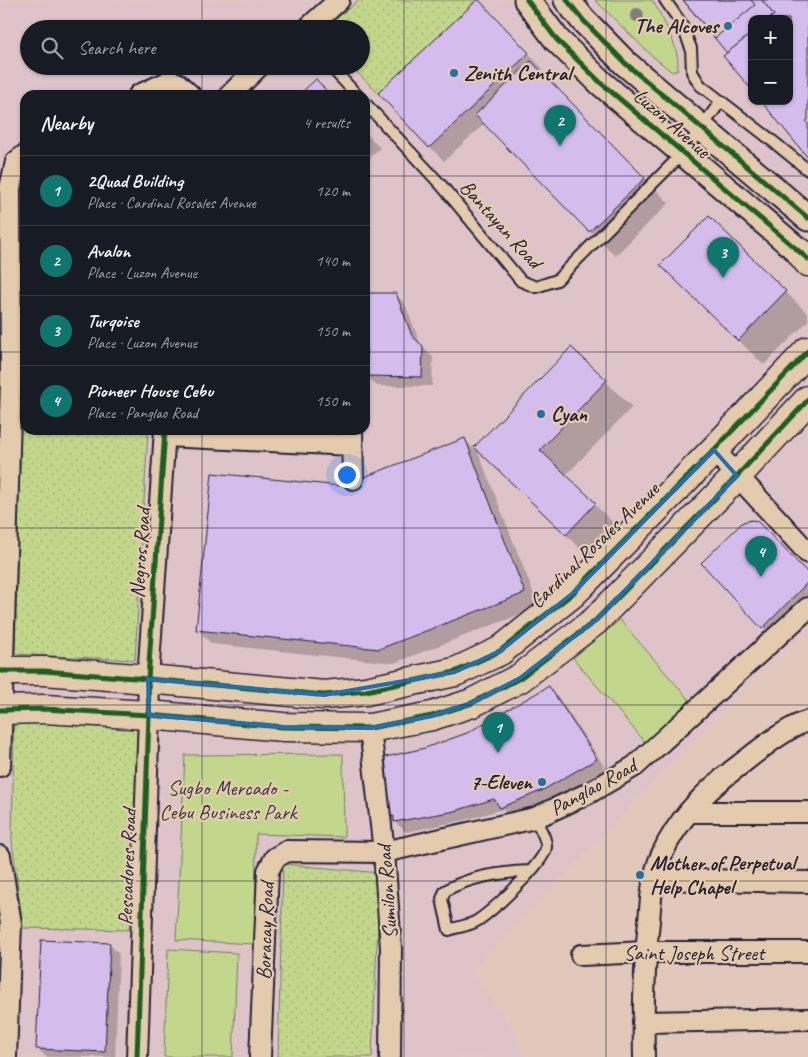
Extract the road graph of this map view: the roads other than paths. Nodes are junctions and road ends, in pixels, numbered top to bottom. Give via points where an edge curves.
1 (340, 0) edge
2 (527, 0) edge
3 (567, 0) edge
4 (665, 0) edge
5 (318, 20) edge
6 (166, 75) edge
7 (168, 75) edge
8 (249, 75) edge
9 (338, 75) edge
10 (146, 90) edge
11 (185, 90) edge
12 (235, 90) edge
13 (352, 90) edge
14 (721, 102) junction
15 (370, 108) edge
16 (702, 128) junction
17 (683, 153) junction
18 (20, 159) edge
19 (808, 170) edge
20 (808, 218) edge
21 (806, 258) edge
22 (808, 351) edge
23 (808, 400) edge
24 (165, 435) edge
25 (240, 435) edge
26 (352, 438) edge
27 (714, 450) junction
28 (737, 476) junction
29 (353, 478) dead end
30 (808, 553) edge
31 (808, 608) edge
32 (1, 671) edge
33 (148, 678) junction
34 (1, 710) edge
35 (149, 715) junction
36 (808, 721) edge
37 (370, 728) junction
38 (0, 766) edge
39 (689, 812) junction
40 (808, 812) edge
41 (535, 818) junction
42 (384, 852) junction
43 (0, 856) edge
44 (531, 871) junction
45 (653, 879) junction
46 (808, 882) edge
47 (646, 952) junction
48 (808, 952) edge
49 (580, 955) dead end
50 (808, 1019) edge
51 (644, 1022) junction
52 (6, 1057) edge
53 (137, 1057) edge
54 (260, 1057) edge
55 (390, 1057) edge
56 (644, 1057) edge

1 - 5 street
2 - 17 street, Luzon Avenue via 558,40 601,83
3 - 16 street, Luzon Avenue via 625,63
4 - 14 lane via 681,24 691,48 695,79
6 - 10 street
7 - 11 street
8 - 12 street
9 - 13 lane
14 - 16 lane, Bantayan Road
14 - 19 lane
15 - 17 lane, Bantayan Road via 442,186 521,281 536,287 557,280
16 - 17 lane, Bantayan Road
16 - 20 street, Luzon Avenue
17 - 21 street, Luzon Avenue
18 - 32 street via 16,162 10,188 10,378
22 - 27 main road, Cardinal Rosales Avenue
23 - 28 main road
24 - 33 street, Negros Road
25 - 26 street
26 - 29 street
27 - 28 street
27 - 33 main road, Cardinal Rosales Avenue via 573,593 500,651 455,672 366,691 324,696
28 - 30 street
28 - 37 main road via 595,621 520,678 472,703 432,716
31 - 41 street, Panglao Road via 635,766 589,793
32 - 33 main road, Cardinal Rosales Avenue
32 - 34 street
33 - 35 street, Pescadores Road
34 - 35 main road
34 - 38 street
35 - 37 main road via 284,726
35 - 53 street, Pescadores Road
36 - 39 street via 729,772
37 - 42 street, Sumilon Road
39 - 40 street
39 - 45 street via 674,831
41 - 42 street, Panglao Road
41 - 44 lane via 547,845
42 - 54 street, Boracay Road via 287,851 275,858 268,871
42 - 55 street, Sumilon Road via 391,948
43 - 52 street via 11,924
44 - 44 lane via 492,910 474,923 449,930 442,900 444,891 495,874
45 - 46 street
45 - 47 street
47 - 48 street, Saint Joseph Street
47 - 49 street, Saint Joseph Street
47 - 51 street
50 - 51 street
51 - 56 street

